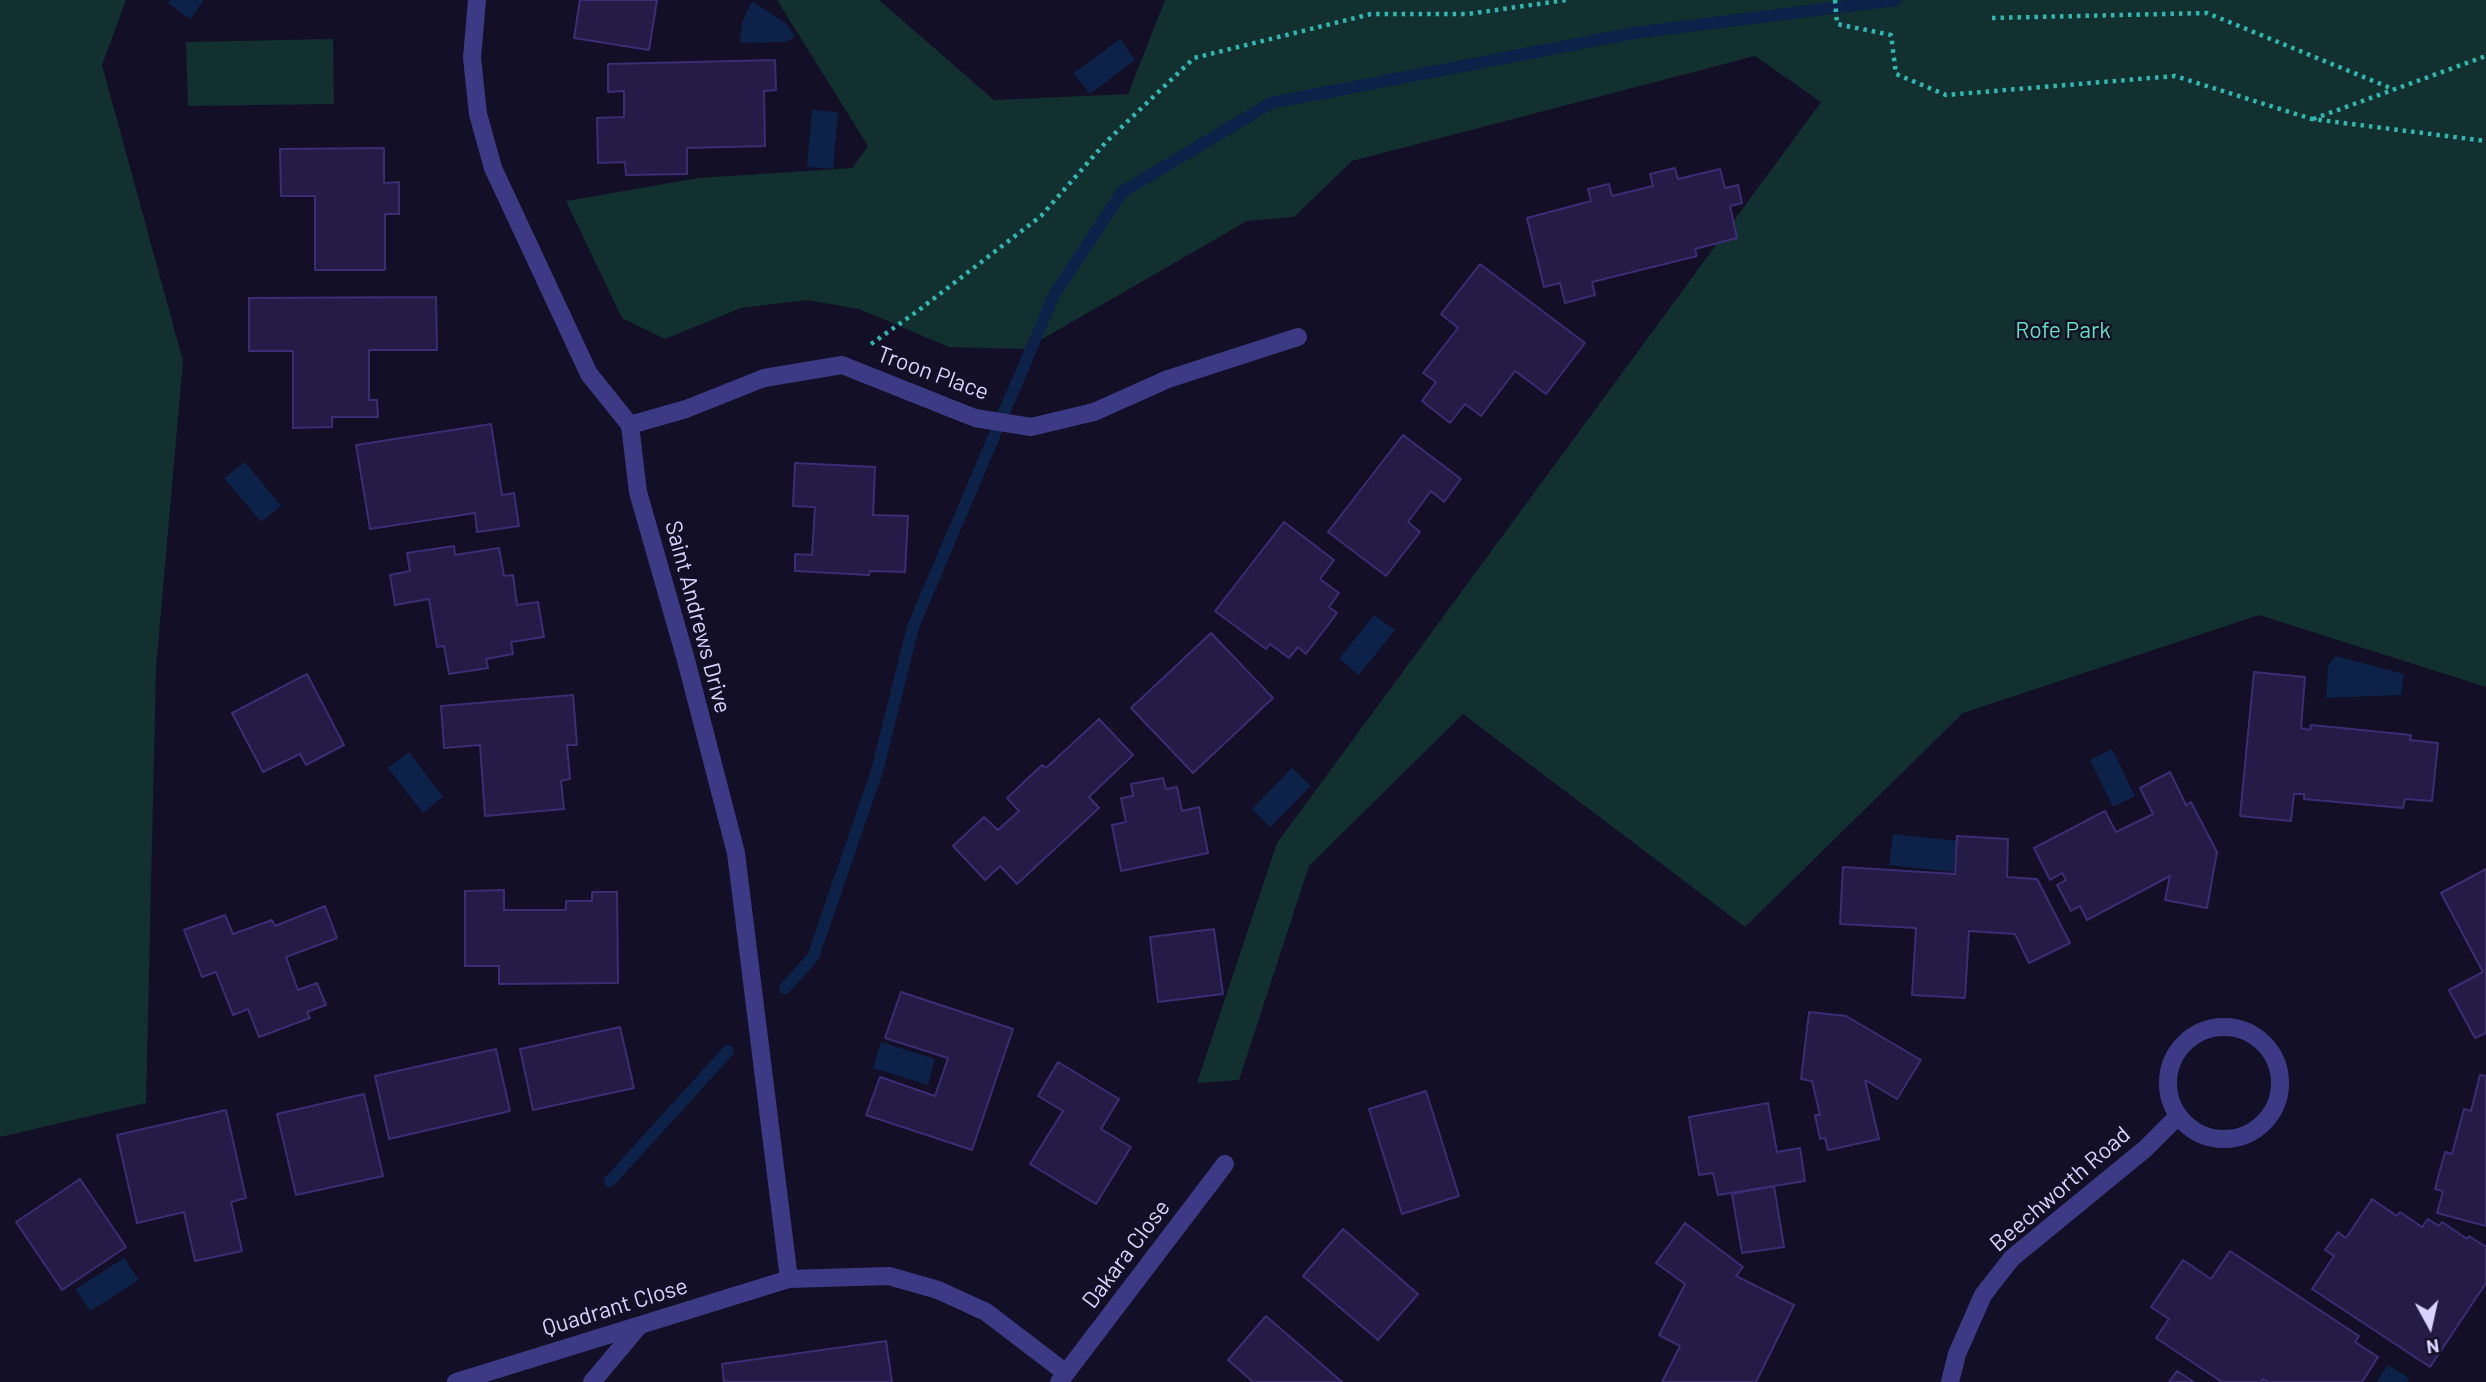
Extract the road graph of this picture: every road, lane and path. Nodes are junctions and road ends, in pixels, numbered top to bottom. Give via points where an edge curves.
1 (477, 0) edge
2 (1566, 0) edge
3 (1835, 0) edge
4 (1992, 18) dead end
5 (2486, 57) edge
6 (2393, 89) junction
7 (2312, 119) junction
8 (2486, 141) edge
9 (1298, 337) dead end
10 (842, 365) junction
11 (630, 425) junction
12 (2178, 1116) junction
13 (1225, 1164) dead end
14 (789, 1279) junction
15 (639, 1326) junction
16 (1063, 1378) edge
17 (456, 1382) edge
18 (592, 1382) edge
19 (1950, 1382) edge

1 - 11 street via 472,58 478,114 493,168 589,374
2 - 10 path via 1468,14 1371,14 1194,58 1106,142 1041,216
3 - 7 path via 1838,23 1891,35 1896,74 1946,95 2175,76
4 - 6 path via 2207,13
5 - 6 path
6 - 7 path
7 - 8 path
9 - 10 street, Troon Place via 1168,379 1094,412 1031,427 975,418
10 - 11 street, Troon Place via 764,378
11 - 14 street, Saint Andrews Drive via 638,492 736,853
12 - 12 street via 2169,1098 2172,1060 2200,1032 2238,1029 2256,1036 2270,1050 2281,1084 2270,1117 2257,1129 2241,1137 2214,1139 2190,1129
12 - 19 street, Beechworth Road via 2145,1149 2012,1258 1983,1295
13 - 16 street, Dakara Close
14 - 15 street, Quadrant Close
14 - 16 street, Dakara Close via 889,1276 938,1290 986,1312
15 - 17 street, Quadrant Close
15 - 18 street

